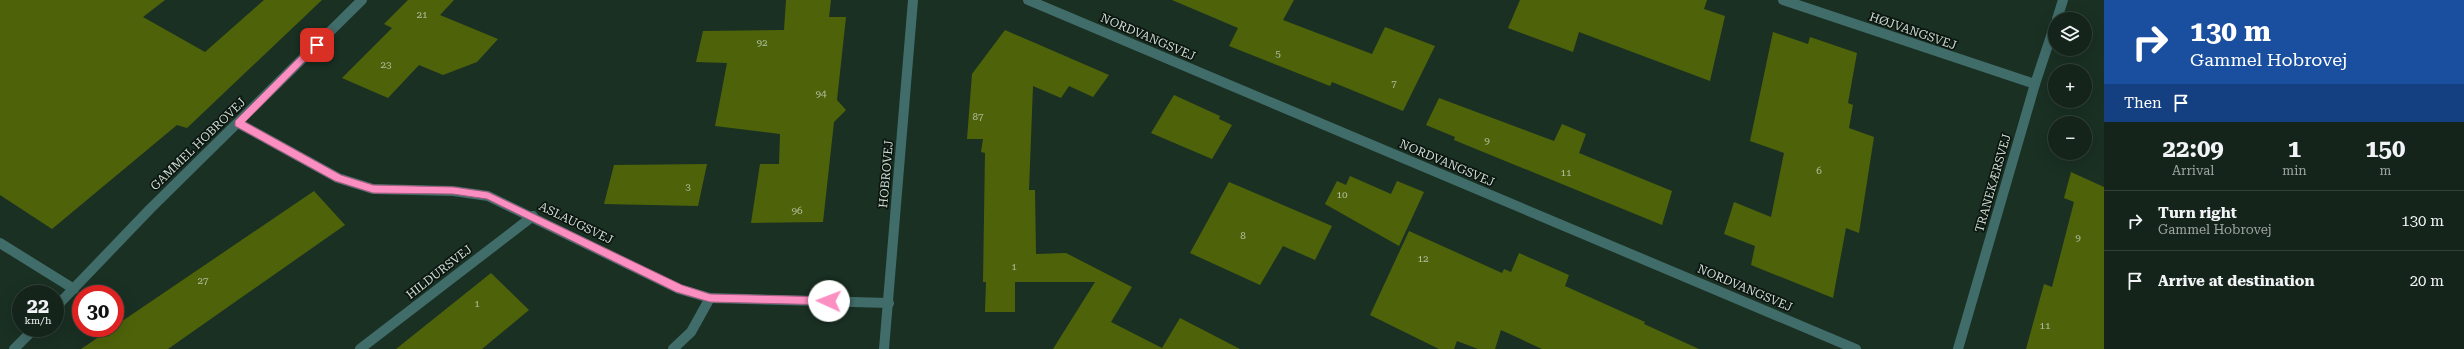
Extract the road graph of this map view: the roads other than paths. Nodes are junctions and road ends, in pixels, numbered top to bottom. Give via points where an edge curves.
1 (362, 0) edge
2 (913, 0) edge
3 (1028, 0) edge
4 (1783, 0) edge
5 (2063, 0) edge
6 (2059, 12) edge
7 (2048, 45) edge
8 (2035, 84) junction
9 (238, 123) junction
10 (533, 216) junction
11 (0, 243) edge
12 (78, 285) edge
13 (72, 288) edge
14 (72, 291) edge
15 (710, 298) junction
16 (64, 299) edge
17 (889, 303) junction
18 (26, 337) edge
19 (14, 349) edge
20 (360, 349) edge
21 (672, 349) edge
22 (884, 349) edge
23 (1856, 349) edge
24 (1958, 349) edge

1 - 9 street, GAMMEL HOBROVEJ
2 - 17 street, HOBROVEJ
3 - 23 street, NORDVANGSVEJ
4 - 8 street, HØJVANGSVEJ
5 - 6 street
7 - 8 street, TRANEKÆRSVEJ
8 - 24 street, TRANEKÆRSVEJ
9 - 10 street, ASLAUGSVEJ via 338,178 373,189 453,190 488,196
9 - 12 street, GAMMEL HOBROVEJ via 150,209
10 - 15 street, ASLAUGSVEJ via 679,288
10 - 20 street, HILDURSVEJ
11 - 13 street
14 - 16 street, GAMMEL HOBROVEJ
15 - 17 street, ASLAUGSVEJ
15 - 21 street via 691,332
17 - 22 street, HOBROVEJ
18 - 19 street

